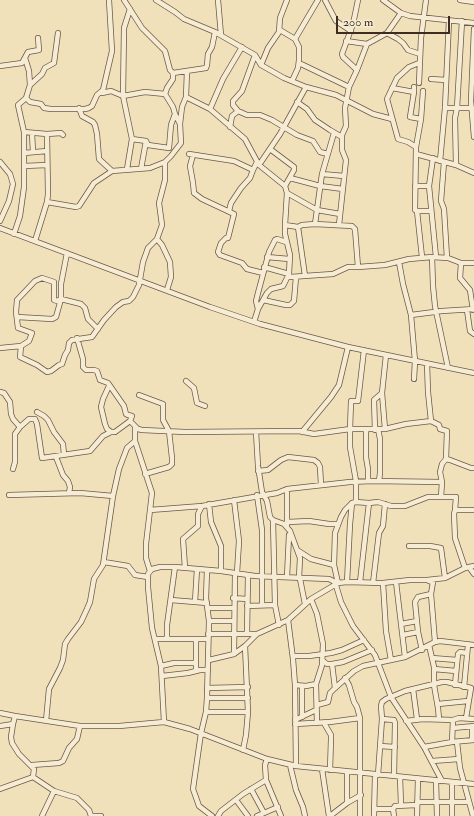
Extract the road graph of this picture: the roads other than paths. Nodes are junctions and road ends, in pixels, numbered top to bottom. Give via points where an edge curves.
1 (109, 0) edge
2 (124, 0) edge
3 (156, 0) edge
4 (218, 0) edge
5 (287, 0) edge
6 (318, 0) edge
7 (325, 0) edge
8 (358, 0) edge
9 (383, 0) edge
10 (426, 0) edge
11 (460, 0) edge
12 (474, 2) edge
13 (130, 9) junction
14 (401, 13) junction
15 (423, 17) junction
16 (449, 20) junction
17 (462, 22) junction
18 (474, 23) edge
19 (474, 29) edge
20 (280, 30) junction
21 (351, 31) junction
22 (58, 32) dead end
23 (215, 32) junction
24 (387, 33) junction
25 (221, 35) junction
26 (38, 38) dead end
27 (295, 39) junction
28 (346, 41) junction
29 (367, 44) junction
30 (242, 47) junction
31 (255, 54) junction
32 (420, 54) junction
33 (25, 58) junction
34 (299, 63) junction
35 (419, 63) junction
36 (261, 65) junction
37 (0, 66) edge
38 (357, 70) junction
39 (187, 71) junction
40 (173, 73) junction
41 (431, 79) dead end
42 (446, 80) junction
43 (292, 81) junction
44 (419, 83) dead end
45 (30, 85) junction
46 (306, 87) junction
47 (349, 87) junction
48 (414, 87) dead end
49 (392, 88) junction
50 (423, 91) dead end
51 (414, 92) junction
52 (166, 94) junction
53 (97, 96) junction
54 (123, 96) junction
55 (186, 97) junction
56 (26, 98) junction
57 (346, 100) junction
58 (297, 102) junction
59 (79, 108) junction
60 (445, 108) junction
61 (457, 108) junction
62 (472, 108) junction
63 (210, 109) junction
64 (238, 111) junction
65 (175, 114) junction
66 (392, 119) junction
67 (422, 119) junction
68 (180, 124) junction
69 (230, 127) junction
70 (283, 127) junction
71 (24, 132) junction
72 (32, 132) junction
73 (334, 133) junction
74 (47, 134) junction
75 (63, 135) dead end
76 (342, 136) junction
77 (474, 137) edge
78 (132, 139) junction
79 (146, 141) junction
80 (416, 147) junction
81 (270, 148) junction
82 (47, 151) junction
83 (33, 152) junction
84 (24, 153) junction
85 (328, 154) junction
86 (416, 154) junction
87 (432, 158) junction
88 (0, 162) edge
89 (165, 162) junction
90 (442, 162) junction
91 (258, 163) junction
92 (47, 165) junction
93 (456, 165) junction
94 (24, 166) junction
95 (128, 169) junction
96 (141, 169) junction
97 (253, 170) junction
98 (112, 171) junction
99 (474, 173) edge
100 (322, 174) junction
101 (344, 176) junction
102 (290, 178) junction
103 (285, 186) junction
104 (320, 186) junction
105 (415, 186) junction
106 (429, 186) junction
107 (343, 189) junction
108 (287, 193) junction
109 (47, 202) junction
110 (317, 210) junction
111 (229, 211) junction
112 (417, 211) junction
113 (431, 211) junction
114 (340, 214) junction
115 (0, 221) edge
116 (315, 224) junction
117 (285, 225) junction
118 (340, 225) junction
119 (298, 227) junction
120 (0, 228) edge
121 (14, 234) junction
122 (157, 239) junction
123 (35, 241) junction
124 (286, 242) junction
125 (67, 253) junction
126 (267, 257) junction
127 (422, 257) junction
128 (434, 257) junction
129 (447, 258) junction
130 (289, 259) junction
131 (399, 262) junction
132 (460, 263) junction
133 (474, 263) edge
134 (264, 267) junction
135 (358, 267) junction
136 (262, 273) junction
137 (288, 275) junction
138 (305, 276) junction
139 (296, 277) junction
140 (140, 280) junction
141 (167, 290) junction
142 (61, 299) junction
143 (263, 300) junction
144 (258, 309) junction
145 (473, 309) edge
146 (467, 310) junction
147 (437, 311) junction
148 (411, 315) junction
149 (17, 317) junction
150 (254, 322) junction
151 (98, 328) junction
152 (474, 334) edge
153 (77, 338) junction
154 (20, 346) junction
155 (348, 347) junction
156 (0, 348) edge
157 (364, 350) junction
158 (386, 355) junction
159 (415, 361) junction
160 (427, 364) junction
161 (448, 368) junction
162 (474, 373) edge
163 (414, 379) dead end
164 (186, 381) dead end
165 (109, 386) junction
166 (0, 392) edge
167 (382, 392) junction
168 (139, 395) dead end
169 (205, 406) dead end
170 (37, 412) dead end
171 (130, 421) junction
172 (431, 421) junction
173 (20, 427) junction
174 (135, 427) junction
175 (350, 429) junction
176 (366, 429) junction
177 (376, 429) junction
178 (385, 429) junction
179 (169, 431) junction
180 (110, 432) junction
181 (256, 432) junction
182 (302, 432) junction
183 (135, 441) junction
184 (64, 456) junction
185 (56, 457) junction
186 (446, 460) junction
187 (13, 468) dead end
188 (474, 468) edge
189 (258, 471) junction
190 (146, 474) junction
191 (356, 481) junction
192 (368, 481) junction
193 (379, 481) junction
194 (442, 482) junction
195 (321, 485) junction
196 (287, 489) junction
197 (69, 493) junction
198 (263, 494) junction
199 (9, 495) dead end
200 (257, 495) junction
201 (113, 496) junction
202 (441, 497) junction
203 (234, 500) junction
204 (354, 503) junction
205 (369, 503) junction
206 (209, 504) junction
207 (385, 504) junction
208 (202, 506) junction
209 (150, 510) junction
210 (455, 510) junction
211 (474, 510) edge
212 (273, 520) junction
213 (287, 524) junction
214 (337, 524) junction
215 (290, 531) junction
216 (409, 546) dead end
217 (296, 549) junction
218 (104, 562) junction
219 (334, 565) junction
220 (175, 567) junction
221 (470, 567) edge
222 (185, 568) junction
223 (196, 569) junction
224 (207, 570) junction
225 (150, 571) junction
226 (221, 571) junction
227 (236, 573) junction
228 (474, 574) edge
229 (248, 576) junction
230 (148, 577) junction
231 (262, 577) junction
232 (275, 577) junction
233 (287, 577) junction
234 (300, 578) junction
235 (445, 578) junction
236 (427, 580) junction
237 (347, 582) junction
238 (360, 582) junction
239 (396, 582) junction
240 (373, 583) junction
241 (383, 583) junction
242 (337, 584) junction
243 (431, 594) junction
244 (233, 598) junction
245 (247, 599) junction
246 (311, 599) junction
247 (171, 600) junction
248 (195, 602) junction
249 (305, 604) junction
250 (275, 605) junction
251 (207, 606) junction
252 (247, 606) junction
253 (262, 606) junction
254 (233, 608) junction
255 (288, 620) junction
256 (209, 621) junction
257 (234, 621) junction
258 (417, 621) junction
259 (401, 624) junction
260 (279, 625) junction
261 (418, 632) junction
262 (234, 634) junction
263 (247, 634) junction
264 (257, 634) junction
265 (402, 635) junction
266 (208, 637) junction
267 (155, 639) junction
268 (167, 639) junction
269 (196, 639) junction
270 (364, 640) junction
271 (435, 642) junction
272 (429, 645) junction
273 (468, 645) junction
274 (245, 646) junction
275 (474, 646) edge
276 (372, 650) junction
277 (422, 650) junction
278 (467, 653) junction
279 (234, 654) junction
280 (322, 654) junction
281 (293, 656) junction
282 (405, 657) junction
283 (432, 658) junction
284 (208, 660) junction
285 (322, 660) junction
286 (391, 660) junction
287 (378, 662) junction
288 (196, 663) junction
289 (457, 663) junction
290 (332, 664) junction
291 (161, 666) junction
292 (466, 666) junction
293 (434, 669) junction
294 (208, 670) junction
295 (196, 671) junction
296 (456, 671) junction
297 (162, 676) junction
298 (345, 678) junction
299 (316, 684) junction
300 (455, 684) junction
301 (434, 685) junction
302 (295, 686) junction
303 (302, 686) junction
304 (248, 687) junction
305 (464, 687) junction
306 (207, 688) junction
307 (335, 688) junction
308 (472, 688) edge
309 (413, 690) junction
310 (391, 697) junction
311 (207, 698) junction
312 (248, 698) junction
313 (468, 701) junction
314 (438, 704) junction
315 (316, 708) junction
316 (206, 712) junction
317 (248, 712) junction
318 (0, 713) edge
319 (15, 716) junction
320 (302, 717) junction
321 (360, 718) junction
322 (466, 718) junction
323 (382, 719) junction
324 (417, 719) junction
325 (474, 719) edge
326 (439, 720) junction
327 (453, 720) junction
328 (46, 721) junction
329 (406, 721) junction
330 (164, 722) junction
331 (295, 722) junction
332 (317, 723) junction
333 (324, 723) junction
334 (13, 724) junction
335 (0, 726) edge
336 (80, 726) junction
337 (473, 726) edge
338 (452, 728) junction
339 (201, 733) junction
340 (473, 740) edge
341 (455, 742) junction
342 (380, 746) junction
343 (395, 746) junction
344 (424, 747) junction
345 (243, 750) junction
346 (267, 759) junction
347 (459, 759) junction
348 (432, 761) junction
349 (290, 765) junction
350 (32, 766) junction
351 (296, 766) junction
352 (322, 770) junction
353 (330, 770) junction
354 (347, 772) junction
355 (361, 773) junction
356 (376, 775) junction
357 (394, 776) junction
358 (33, 777) junction
359 (400, 777) junction
360 (418, 779) junction
361 (266, 780) junction
362 (436, 781) junction
363 (442, 781) junction
364 (452, 782) junction
365 (464, 784) junction
366 (474, 784) edge
367 (0, 789) edge
368 (251, 789) junction
369 (54, 791) junction
370 (361, 795) junction
371 (236, 800) junction
372 (437, 802) junction
373 (469, 802) junction
374 (347, 803) junction
375 (417, 803) junction
376 (452, 803) junction
377 (401, 805) junction
378 (278, 808) junction
379 (374, 809) junction
380 (392, 809) junction
381 (264, 813) junction
382 (42, 816) edge
383 (91, 816) edge
384 (101, 816) edge
385 (212, 816) edge
386 (218, 816) edge
387 (248, 816) edge
388 (257, 816) edge
389 (281, 816) edge
390 (305, 816) edge
391 (329, 816) edge
392 (360, 816) edge
393 (374, 816) edge
394 (394, 816) edge
395 (417, 816) edge
396 (437, 816) edge
397 (452, 816) edge
398 (473, 816) edge

1 - 53 street via 112,51 103,90
2 - 13 street
3 - 23 street via 188,21
4 - 25 street
5 - 20 street via 278,26
6 - 27 street
7 - 21 street via 336,21
8 - 21 street
9 - 14 street
10 - 15 street
11 - 12 street
13 - 40 street via 142,28 163,48
13 - 54 street via 124,28
14 - 15 street
14 - 24 street
15 - 16 street
15 - 32 street
16 - 17 street
16 - 42 street
17 - 18 street
17 - 61 street
19 - 62 street
20 - 27 street
20 - 36 street
21 - 28 street
22 - 45 street via 54,63 45,68
23 - 25 street
23 - 39 street via 206,68
24 - 29 street
24 - 32 street via 398,38 408,50
25 - 30 street
26 - 33 street via 39,50 28,52
27 - 34 street via 299,46
28 - 29 street
28 - 38 street via 342,51 343,57
29 - 38 street
30 - 31 street
30 - 63 street via 223,79
31 - 36 street
31 - 64 street via 242,91 233,101
32 - 35 street
33 - 37 street via 22,63
33 - 45 street
34 - 43 street
34 - 47 street
35 - 44 street
35 - 49 street via 400,75
36 - 43 street
38 - 47 street
39 - 40 street
39 - 55 street
40 - 52 street
41 - 42 street
42 - 60 street
43 - 46 street
45 - 56 street
46 - 57 street
46 - 58 street
47 - 57 street
48 - 51 street
49 - 51 street
49 - 66 street via 387,99
50 - 67 street
51 - 67 street via 410,117
52 - 54 street via 145,92
52 - 65 street
53 - 54 street via 102,92 111,91
53 - 59 street via 89,108
54 - 78 street
55 - 63 street
55 - 68 street
56 - 59 street via 30,102 41,104 44,108
56 - 71 street via 18,105
57 - 66 street via 373,114
57 - 76 street via 346,126
58 - 70 street
58 - 73 street via 307,109 315,120
59 - 98 street via 82,116 95,125 99,159
60 - 61 street
60 - 90 street
61 - 62 street
61 - 93 street
62 - 77 street
63 - 69 street
64 - 69 street via 232,116
64 - 70 street via 260,115
65 - 68 street
65 - 79 street via 171,125 169,148 148,145
66 - 80 street via 398,139
67 - 80 street
68 - 89 street via 181,143
69 - 91 street via 245,140
70 - 81 street
70 - 85 street via 313,141 320,152
71 - 72 street
71 - 84 street
72 - 74 street
72 - 83 street
73 - 76 street
73 - 85 street
74 - 75 street
74 - 82 street
76 - 101 street via 342,150 346,160
78 - 79 street
78 - 95 street
79 - 96 street
80 - 86 street
81 - 91 street
81 - 102 street via 293,165 294,170
82 - 83 street
82 - 92 street
83 - 84 street
84 - 94 street
85 - 100 street
86 - 87 street
86 - 105 street
87 - 90 street
87 - 106 street
88 - 115 street via 10,174 12,184 9,201
89 - 96 street
89 - 122 street via 165,180 159,203 162,225
90 - 93 street
90 - 129 street via 441,201 444,209
91 - 97 street
91 - 103 street
92 - 94 street
92 - 109 street
93 - 99 street
94 - 121 street via 20,216
95 - 96 street
95 - 98 street
97 - 111 street via 231,203
97 - 111 street via 234,161 191,154 194,193
98 - 109 street via 94,183 76,207
100 - 101 street
100 - 104 street
101 - 107 street
102 - 103 street
102 - 104 street
103 - 108 street
104 - 107 street
104 - 110 street
105 - 106 street
105 - 112 street
106 - 113 street
107 - 114 street
108 - 110 street
108 - 117 street
109 - 123 street
110 - 114 street
110 - 116 street
111 - 136 street via 234,214 228,238 218,252 247,269
112 - 113 street
112 - 127 street
113 - 128 street
114 - 118 street
116 - 118 street
116 - 119 street
117 - 119 street
117 - 124 street
118 - 135 street via 354,227
119 - 138 street
120 - 121 street
121 - 123 street
122 - 140 street via 148,248
122 - 141 street via 170,262 171,277
123 - 125 street
124 - 126 street via 275,240
124 - 130 street
125 - 140 street
125 - 142 street
126 - 130 street
126 - 134 street
127 - 128 street
127 - 131 street
128 - 129 street
128 - 147 street via 433,286
129 - 132 street
130 - 137 street
131 - 135 street
131 - 148 street
132 - 133 street
132 - 145 street via 460,278 470,290
134 - 136 street
134 - 137 street
135 - 138 street via 348,267 332,274
136 - 144 street via 256,301
137 - 139 street
137 - 143 street via 283,286 272,289
138 - 139 street
139 - 143 street via 294,301 290,305
140 - 141 street
140 - 151 street via 133,297 116,307
141 - 150 street
142 - 149 street via 54,318
142 - 149 street via 54,300 54,282 42,278 34,281 17,300
142 - 151 street via 81,304 88,319
143 - 144 street
144 - 150 street
145 - 146 street
146 - 147 street
146 - 152 street via 470,331
147 - 148 street
147 - 161 street
148 - 159 street
149 - 154 street via 18,328 32,333 29,341
150 - 155 street
151 - 153 street via 92,337
153 - 154 street via 69,343 62,364 47,372 20,357
153 - 165 street via 83,367 86,370 97,371 100,380
154 - 156 street
155 - 157 street
155 - 182 street via 339,386
157 - 158 street
157 - 175 street via 358,401 351,401
158 - 159 street
158 - 167 street
159 - 160 street
159 - 163 street
160 - 161 street
160 - 172 street
161 - 162 street
164 - 169 street via 194,388 198,403
165 - 171 street via 124,406 126,414 132,416
165 - 180 street via 101,407
166 - 173 street via 10,402 11,414
167 - 177 street via 374,400
167 - 178 street
168 - 179 street via 163,404 163,420
170 - 184 street via 48,420 63,444
171 - 174 street
171 - 180 street via 115,432
172 - 178 street
172 - 186 street via 439,424 440,429 447,431
173 - 185 street via 29,419 35,419 42,458
173 - 187 street via 15,434
174 - 179 street via 142,430
174 - 183 street
175 - 176 street
175 - 182 street via 314,434
175 - 191 street via 350,447
176 - 177 street
176 - 192 street
177 - 178 street
177 - 193 street via 380,439
179 - 181 street
179 - 190 street via 172,464
180 - 184 street via 90,451
181 - 182 street
181 - 189 street
183 - 190 street
183 - 201 street via 124,455
184 - 185 street
185 - 197 street via 68,481
186 - 188 street
186 - 194 street via 441,468
189 - 195 street via 268,470 288,457 314,460 320,467
189 - 198 street
190 - 209 street via 152,492
191 - 192 street
191 - 195 street
191 - 204 street
192 - 193 street
193 - 194 street
194 - 202 street
195 - 196 street
196 - 198 street
196 - 213 street
197 - 199 street
197 - 201 street
198 - 200 street
198 - 212 street
200 - 203 street
200 - 231 street via 262,530
201 - 218 street
202 - 207 street via 428,497 405,506
202 - 210 street via 456,497
203 - 206 street
203 - 227 street via 239,541
204 - 205 street
204 - 214 street via 345,510
204 - 237 street via 350,524
205 - 207 street
205 - 238 street
206 - 208 street
206 - 226 street via 211,522 221,546
207 - 240 street
208 - 209 street
208 - 222 street via 198,514 198,526 183,538
209 - 225 street via 146,558
210 - 211 street
210 - 221 street via 455,538
212 - 213 street
212 - 232 street
213 - 214 street via 309,520
213 - 215 street
214 - 219 street
215 - 217 street
215 - 233 street
216 - 235 street via 441,548
217 - 219 street via 311,559
217 - 234 street via 301,562
218 - 230 street via 128,566 135,575
218 - 328 street via 94,580 90,602 81,622 65,644 63,660 49,689
219 - 242 street
220 - 222 street
220 - 225 street via 156,567
220 - 247 street
221 - 228 street
221 - 235 street
222 - 223 street
223 - 224 street
223 - 248 street
224 - 226 street
224 - 251 street
225 - 230 street
226 - 227 street
227 - 229 street
227 - 244 street
229 - 231 street
229 - 245 street
230 - 267 street
231 - 232 street
231 - 253 street
232 - 233 street
232 - 250 street
233 - 234 street
234 - 242 street via 329,579
234 - 249 street
235 - 236 street
236 - 239 street
236 - 243 street via 432,582
237 - 238 street
237 - 242 street
238 - 240 street
239 - 241 street
239 - 259 street
240 - 241 street
241 - 286 street
242 - 246 street
242 - 270 street via 347,615
243 - 258 street via 416,599
243 - 271 street
244 - 245 street
244 - 254 street
245 - 252 street
246 - 249 street
246 - 280 street via 321,630
247 - 248 street
247 - 268 street
248 - 251 street
249 - 255 street
250 - 253 street
250 - 260 street
251 - 254 street
251 - 256 street
252 - 253 street
252 - 263 street
254 - 257 street
255 - 260 street
255 - 281 street
256 - 257 street
256 - 266 street
257 - 262 street
258 - 259 street
258 - 261 street
259 - 265 street
260 - 264 street
261 - 265 street
261 - 277 street
262 - 263 street
262 - 266 street
262 - 279 street
263 - 264 street
264 - 274 street
265 - 282 street
266 - 269 street
266 - 284 street
267 - 268 street
267 - 291 street
268 - 269 street
269 - 288 street
270 - 276 street
270 - 280 street via 342,650
271 - 272 street
271 - 273 street via 447,641
272 - 277 street
272 - 283 street
273 - 275 street
273 - 278 street
274 - 279 street
274 - 304 street
276 - 287 street
276 - 290 street
277 - 282 street
278 - 289 street via 459,653
278 - 292 street
279 - 284 street
280 - 281 street
280 - 285 street
281 - 302 street
282 - 286 street
283 - 289 street
283 - 293 street
284 - 294 street
285 - 290 street
285 - 299 street
286 - 287 street
287 - 298 street via 363,666
287 - 310 street
288 - 291 street
288 - 295 street
289 - 292 street
289 - 296 street
290 - 307 street
291 - 297 street
292 - 305 street
293 - 296 street
293 - 301 street
294 - 295 street
294 - 306 street
295 - 297 street
296 - 300 street
297 - 330 street
298 - 307 street
298 - 321 street
299 - 303 street
299 - 315 street
300 - 301 street via 442,682
300 - 305 street
301 - 309 street
301 - 314 street
302 - 303 street
302 - 331 street
303 - 320 street
304 - 306 street
304 - 312 street
305 - 308 street
306 - 311 street
307 - 315 street via 330,693 328,702
308 - 313 street
309 - 310 street
309 - 324 street
310 - 323 street via 381,704
310 - 329 street
311 - 312 street
311 - 316 street
312 - 317 street
313 - 314 street
313 - 322 street
314 - 326 street
315 - 320 street
315 - 332 street
316 - 317 street
316 - 339 street
317 - 345 street
318 - 319 street
319 - 328 street
319 - 334 street
320 - 331 street
321 - 333 street
321 - 355 street
322 - 325 street
322 - 327 street
323 - 342 street
323 - 343 street via 395,721
324 - 326 street
324 - 329 street
326 - 327 street
327 - 338 street
328 - 336 street
329 - 344 street
330 - 336 street
330 - 339 street
331 - 332 street
331 - 351 street
332 - 333 street
333 - 353 street via 331,735
334 - 335 street
334 - 350 street via 11,737 14,748
336 - 350 street via 77,739 63,761
337 - 338 street
337 - 340 street
338 - 341 street
339 - 345 street
339 - 385 street via 193,789 199,806
340 - 341 street
341 - 344 street
341 - 347 street
342 - 343 street
342 - 356 street
343 - 357 street
344 - 348 street
345 - 346 street
346 - 349 street
346 - 361 street
347 - 348 street
347 - 365 street
348 - 363 street
349 - 351 street
349 - 390 street
350 - 358 street
351 - 352 street
352 - 353 street
352 - 391 street
353 - 354 street
354 - 355 street
354 - 374 street
355 - 356 street
355 - 370 street
356 - 357 street
356 - 379 street
357 - 359 street
358 - 367 street
358 - 369 street
359 - 360 street
359 - 377 street
360 - 362 street
360 - 375 street
361 - 368 street
361 - 378 street
362 - 363 street
362 - 372 street
363 - 364 street
364 - 365 street
364 - 376 street
365 - 366 street
365 - 373 street
368 - 371 street
368 - 381 street
369 - 382 street
369 - 383 street via 77,798 89,810
370 - 374 street
370 - 392 street
371 - 386 street
371 - 387 street
372 - 375 street
372 - 376 street
372 - 396 street
373 - 376 street
373 - 398 street
374 - 391 street
375 - 377 street
375 - 395 street
376 - 397 street
377 - 380 street
378 - 381 street
378 - 389 street
379 - 380 street
379 - 393 street
380 - 394 street
381 - 388 street
383 - 384 street

